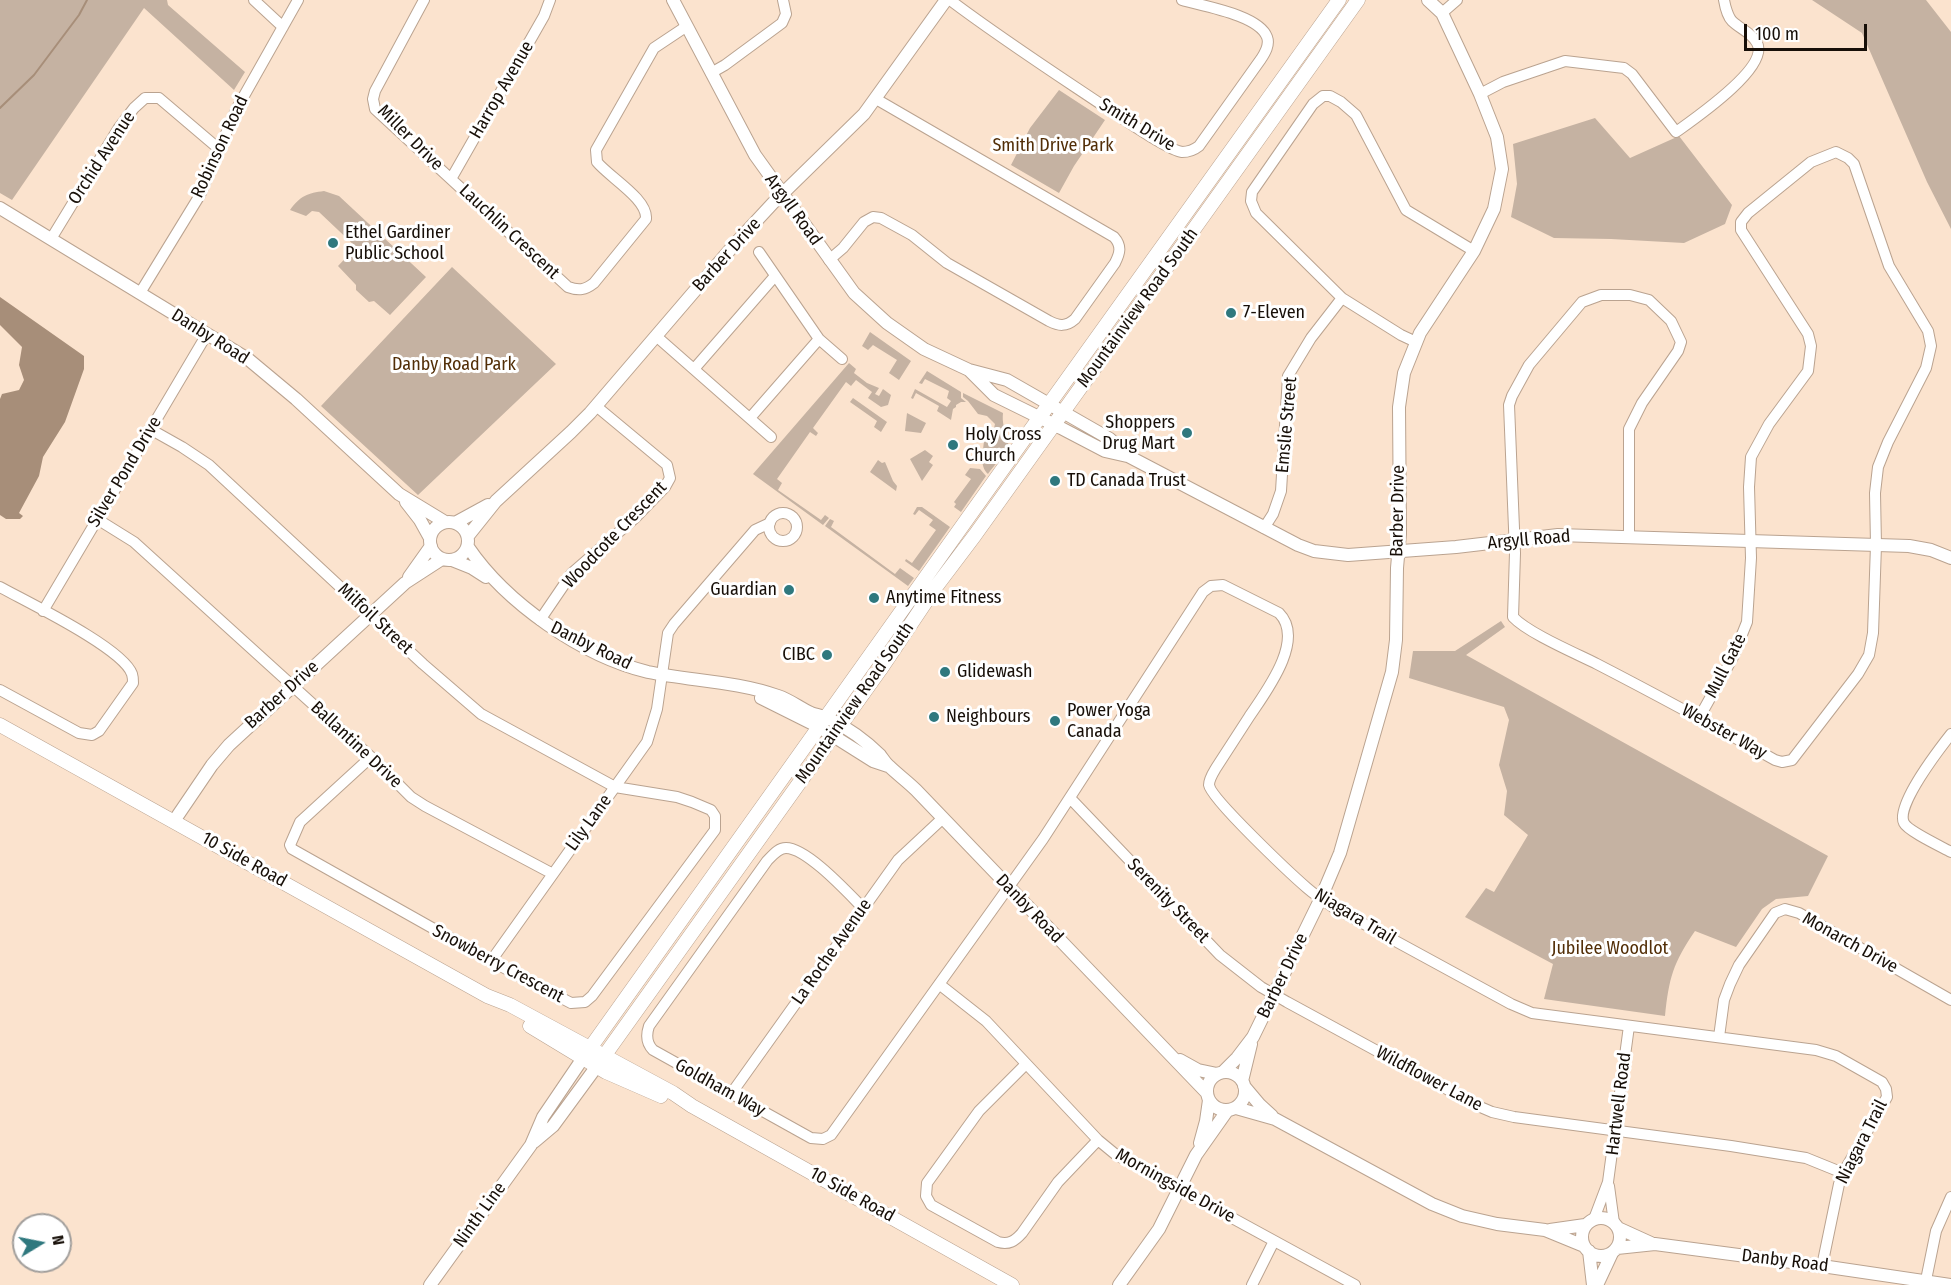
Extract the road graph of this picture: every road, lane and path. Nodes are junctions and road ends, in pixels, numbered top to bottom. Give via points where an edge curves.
1 (254, 0) edge
2 (298, 0) edge
3 (424, 0) edge
4 (550, 0) edge
5 (673, 0) edge
6 (783, 0) edge
7 (948, 0) edge
8 (1182, 0) edge
9 (1339, 0) edge
10 (1358, 0) edge
11 (1428, 0) edge
12 (1457, 0) edge
13 (1724, 0) edge
14 (1442, 13) junction
15 (687, 26) junction
16 (283, 27) junction
17 (711, 73) junction
18 (1480, 94) junction
19 (876, 99) junction
20 (219, 149) junction
21 (451, 179) junction
22 (782, 194) junction
23 (0, 208) edge
24 (51, 239) junction
25 (1474, 251) junction
26 (759, 252) dead end
27 (829, 260) junction
28 (775, 276) junction
29 (140, 294) junction
30 (1342, 298) junction
31 (207, 334) junction
32 (656, 336) junction
33 (819, 339) junction
34 (1416, 342) junction
35 (842, 359) dead end
36 (694, 369) junction
37 (969, 370) junction
38 (1049, 405) junction
39 (596, 406) junction
40 (1063, 412) junction
41 (1040, 417) junction
42 (750, 418) junction
43 (1054, 424) junction
44 (150, 429) junction
45 (771, 437) dead end
46 (1128, 456) junction
47 (399, 494) junction
48 (496, 501) junction
49 (96, 519) junction
50 (450, 522) junction
51 (770, 523) dead end
52 (1264, 528) junction
53 (1629, 537) junction
54 (1514, 540) junction
55 (1751, 541) junction
56 (430, 542) junction
57 (468, 542) junction
58 (1876, 545) junction
59 (1398, 552) junction
60 (1951, 558) edge
61 (447, 560) junction
62 (405, 583) junction
63 (500, 586) junction
64 (0, 587) edge
65 (43, 610) junction
66 (371, 615) junction
67 (540, 620) junction
68 (662, 674) junction
69 (292, 686) junction
70 (0, 690) edge
71 (1699, 718) junction
72 (823, 722) junction
73 (0, 725) edge
74 (837, 730) junction
75 (1951, 734) edge
76 (371, 757) junction
77 (615, 787) junction
78 (1070, 798) junction
79 (943, 818) junction
80 (174, 821) junction
81 (1951, 852) edge
82 (553, 874) junction
83 (1008, 888) junction
84 (1321, 898) junction
85 (863, 908) junction
86 (491, 961) junction
87 (939, 984) junction
88 (1274, 994) junction
89 (1951, 1000) edge
90 (1629, 1026) junction
91 (1253, 1037) junction
92 (1719, 1037) junction
93 (587, 1053) junction
94 (1169, 1054) junction
95 (601, 1062) junction
96 (1026, 1064) junction
97 (1220, 1073) junction
98 (1243, 1084) junction
99 (731, 1094) junction
100 (1208, 1097) junction
101 (1232, 1109) junction
102 (1275, 1119) junction
103 (1615, 1130) junction
104 (1098, 1140) junction
105 (531, 1145) junction
106 (1196, 1155) junction
107 (1843, 1173) junction
108 (1608, 1182) junction
109 (1180, 1189) junction
110 (1951, 1197) edge
111 (1590, 1222) junction
112 (1616, 1225) junction
113 (1545, 1230) junction
114 (1274, 1241) junction
115 (1655, 1244) junction
116 (1586, 1249) junction
117 (1614, 1250) junction
118 (1822, 1266) junction
119 (1925, 1283) edge
120 (430, 1285) edge
121 (1012, 1285) edge
122 (1119, 1285) edge
123 (1252, 1285) edge
124 (1355, 1285) edge
125 (1593, 1285) edge
126 (1598, 1285) edge
127 (1951, 1285) edge

1 - 16 street
2 - 16 street, Robinson Road
3 - 21 street, Miller Drive via 373,99 375,109
4 - 21 street, Harrop Avenue
5 - 15 street, Argyll Road
6 - 17 street via 786,14 782,23
7 - 8 street, Smith Drive via 1140,130 1182,152 1199,146 1267,49 1267,38 1261,29 1245,18
7 - 19 street, Barber Drive
9 - 38 main road, Mountainview Road South
10 - 40 main road, Mountainview Road South
11 - 14 street, Barber Drive
12 - 14 street
13 - 18 street via 1731,21 1754,38 1758,53 1744,76 1676,132 1624,68 1564,61
14 - 18 street, Barber Drive
15 - 17 street, Argyll Road
15 - 21 street, Lauchlin Crescent via 654,48 598,146 597,162 642,204 646,219 586,289 568,286
16 - 20 street, Robinson Road via 236,110
17 - 22 street, Argyll Road via 746,140
18 - 25 street, Barber Drive via 1497,137 1502,169 1494,209
19 - 22 street, Barber Drive via 853,127
19 - 27 street via 1114,237 1120,246 1119,254 1075,319 1066,325 1049,321 947,263 912,235 881,218 869,218
20 - 24 street, Orchid Avenue via 159,98 145,98 118,129
20 - 29 street, Robinson Road via 200,195
22 - 27 street, Argyll Road
22 - 32 street, Barber Drive
23 - 24 street, Danby Road
24 - 29 street, Danby Road
25 - 30 street via 1406,210 1356,115 1341,102 1323,96 1313,104 1252,192 1251,201 1256,213
25 - 34 street, Barber Drive
26 - 28 street
27 - 37 street, Argyll Road via 854,293 887,323 924,349
28 - 33 street
28 - 36 street
29 - 31 street, Danby Road
30 - 34 street
30 - 52 street, Emslie Street via 1288,376 1281,491
31 - 44 street, Silver Pond Drive
31 - 47 street, Danby Road via 262,369
32 - 36 street
32 - 39 street, Barber Drive
33 - 35 street
33 - 42 street
34 - 59 street, Barber Drive via 1404,373 1399,407
36 - 42 street
37 - 38 street, Argyll Road via 1007,380
37 - 41 street, Argyll Road via 994,395
38 - 40 street, Argyll Road
38 - 41 main road, Mountainview Road South
39 - 48 street, Barber Drive
39 - 67 street, Woodcote Crescent via 666,465 670,478 635,519 572,573
40 - 43 main road, Mountainview Road South
40 - 46 street, Argyll Road via 1110,439
41 - 43 street, Argyll Road
41 - 72 main road, Mountainview Road South
42 - 45 street
43 - 46 street, Argyll Road via 1105,451
43 - 74 main road, Mountainview Road South
44 - 49 street, Silver Pond Drive
44 - 66 street, Milfoil Street via 209,465
46 - 52 street, Argyll Road
47 - 50 street, Danby Road
47 - 56 street, Danby Road via 420,520
48 - 50 street, Barber Drive
48 - 57 street, Barber Drive
49 - 65 street, Silver Pond Drive
49 - 69 street, Ballantine Drive via 134,542
50 - 56 street via 434,529
50 - 57 street via 464,529
51 - 68 street, Lily Lane via 755,530 674,624 668,633
52 - 59 street, Argyll Road via 1314,551 1348,555
53 - 54 street, Argyll Road via 1558,535
53 - 54 street, Webster Way via 1629,429 1681,342 1671,321 1649,300 1600,295 1582,302 1529,364 1512,396 1509,405
53 - 55 street, Argyll Road
54 - 59 street, Argyll Road
54 - 71 street, Webster Way via 1512,608 1518,622
55 - 58 street, Argyll Road
55 - 58 street, Mull Gate via 1751,457 1769,424 1808,371 1811,346 1808,334 1741,230 1741,222 1811,162 1836,152 1854,164 1889,266 1928,331 1931,346 1926,368 1878,467
55 - 71 street, Mull Gate via 1747,622 1733,657
56 - 61 street via 434,553
56 - 62 street, Barber Drive
57 - 61 street via 460,557
57 - 63 street, Danby Road via 477,561
58 - 60 street, Argyll Road via 1920,548
58 - 71 street, Webster Way via 1869,655 1792,760 1775,760
59 - 84 street, Barber Drive via 1396,640 1390,683 1340,853
61 - 62 street, Barber Drive
61 - 63 street, Danby Road via 472,568
62 - 66 street, Barber Drive
63 - 67 street, Danby Road
64 - 65 street
65 - 70 street via 112,652 128,667 133,683 99,731 92,735 84,735
66 - 69 street, Barber Drive
66 - 77 street, Milfoil Street via 481,714
67 - 68 street, Danby Road via 607,658
68 - 72 street, Danby Road via 730,684
68 - 77 street, Lily Lane via 651,735
69 - 76 street, Ballantine Drive
69 - 80 street, Barber Drive via 221,753
72 - 74 street, Danby Road
72 - 93 main road, Mountainview Road South
73 - 80 main road, 10 Side Road
74 - 79 street, Danby Road via 873,760 902,776
74 - 95 main road, Mountainview Road South
75 - 81 street via 1927,766 1902,818 1910,829
76 - 82 street, Ballantine Drive via 411,797
76 - 86 street, Snowberry Crescent via 300,822 292,836 292,849
77 - 82 street, Lily Lane
77 - 86 street, Snowberry Crescent via 704,807 715,816 716,830 585,1002 571,1004
78 - 83 street, Niagara Trail
78 - 84 street, Niagara Trail via 1203,592 1222,585 1279,613 1287,627 1287,639 1278,672 1210,777 1209,785 1216,798 1263,846
78 - 88 street, Serenity Street via 1220,955
79 - 83 street, Danby Road
79 - 85 street, La Roche Avenue via 898,860
80 - 93 main road, 10 Side Road
82 - 86 street, Lily Lane
83 - 87 street, Goldham Way
83 - 94 street, Danby Road
84 - 88 street, Barber Drive
84 - 90 street, Niagara Trail via 1532,1014
85 - 99 street, La Roche Avenue
85 - 99 street, Goldham Way via 814,861 791,849 779,850 656,1017 647,1035 650,1047
87 - 96 street, Morningside Drive via 986,1021
87 - 99 street, Goldham Way via 826,1138 811,1138
88 - 91 street, Barber Drive
88 - 103 street, Wildflower Lane via 1485,1110
89 - 92 street, Monarch Drive via 1785,909 1775,913 1734,975 1726,991
90 - 92 street, Niagara Trail
90 - 103 street, Hartwell Road
91 - 97 street, Barber Drive via 1238,1058
91 - 98 street, Barber Drive
92 - 107 street, Niagara Trail via 1828,1053 1882,1082 1887,1097
93 - 95 main road, 10 Side Road
93 - 105 street, Ninth Line via 543,1117
94 - 97 street, Danby Road via 1198,1070
94 - 100 street, Danby Road
95 - 105 street, Ninth Line via 553,1126
95 - 121 main road, 10 Side Road via 670,1101 692,1106
96 - 104 street, Morningside Drive
96 - 104 street via 983,1106 927,1183 931,1205 998,1242 1010,1243 1022,1233 1058,1182
97 - 98 street via 1234,1074
97 - 100 street via 1209,1082
98 - 101 street via 1243,1101
98 - 102 street
100 - 101 street via 1216,1108
100 - 106 street
101 - 102 street
101 - 106 street
102 - 113 street via 1432,1204 1462,1216
103 - 107 street, Wildflower Lane via 1806,1158
103 - 108 street, Hartwell Road
104 - 109 street, Morningside Drive via 1115,1154
105 - 120 street, Ninth Line
106 - 109 street
107 - 118 street, Niagara Trail
108 - 111 street, Hartwell Road
108 - 112 street, Hartwell Road
109 - 114 street, Morningside Drive
109 - 122 street via 1159,1228
110 - 119 street via 1936,1231
111 - 112 street via 1605,1218
111 - 113 street
111 - 116 street via 1582,1235
112 - 115 street, Danby Road
112 - 117 street via 1620,1238
113 - 116 street
114 - 123 street
114 - 124 street, Morningside Drive
115 - 117 street, Danby Road
115 - 118 street, Danby Road
116 - 117 street via 1598,1256
116 - 125 street
117 - 126 street
118 - 119 street, Danby Road
119 - 127 street, Danby Road

